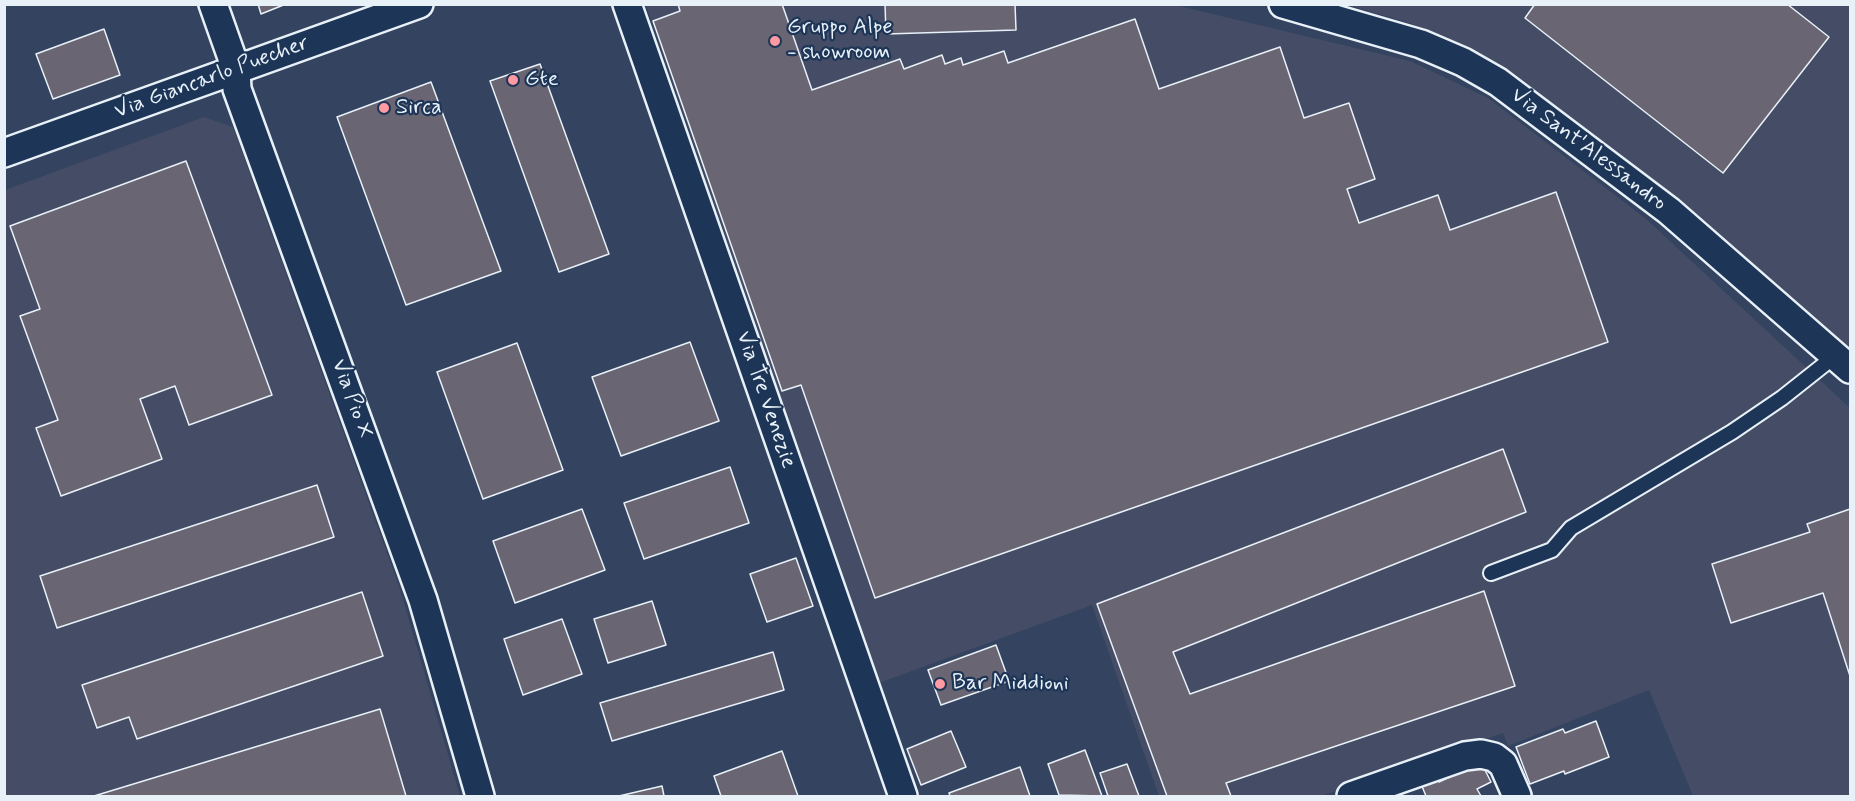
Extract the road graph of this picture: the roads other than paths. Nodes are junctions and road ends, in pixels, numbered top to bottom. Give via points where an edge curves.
1 (213, 4) edge
2 (419, 4) edge
3 (627, 4) edge
4 (1283, 4) edge
5 (236, 69) junction
6 (4, 153) edge
7 (1843, 363) edge
8 (1491, 573) dead end
9 (480, 796) edge
10 (903, 796) edge
11 (1351, 796) edge
12 (1517, 796) edge

1 - 5 street, Via Pio X
2 - 5 street, Via Giancarlo Puecher
3 - 10 street, Via Tre Venezie
4 - 7 street, Via Sant'Alessandro via 1421,44 1498,82 1669,211
5 - 6 street, Via Giancarlo Puecher
5 - 9 street, Via Pio X via 237,89 423,600
7 - 8 lane via 1571,528 1552,550
11 - 12 street via 1465,756 1481,754 1503,764

